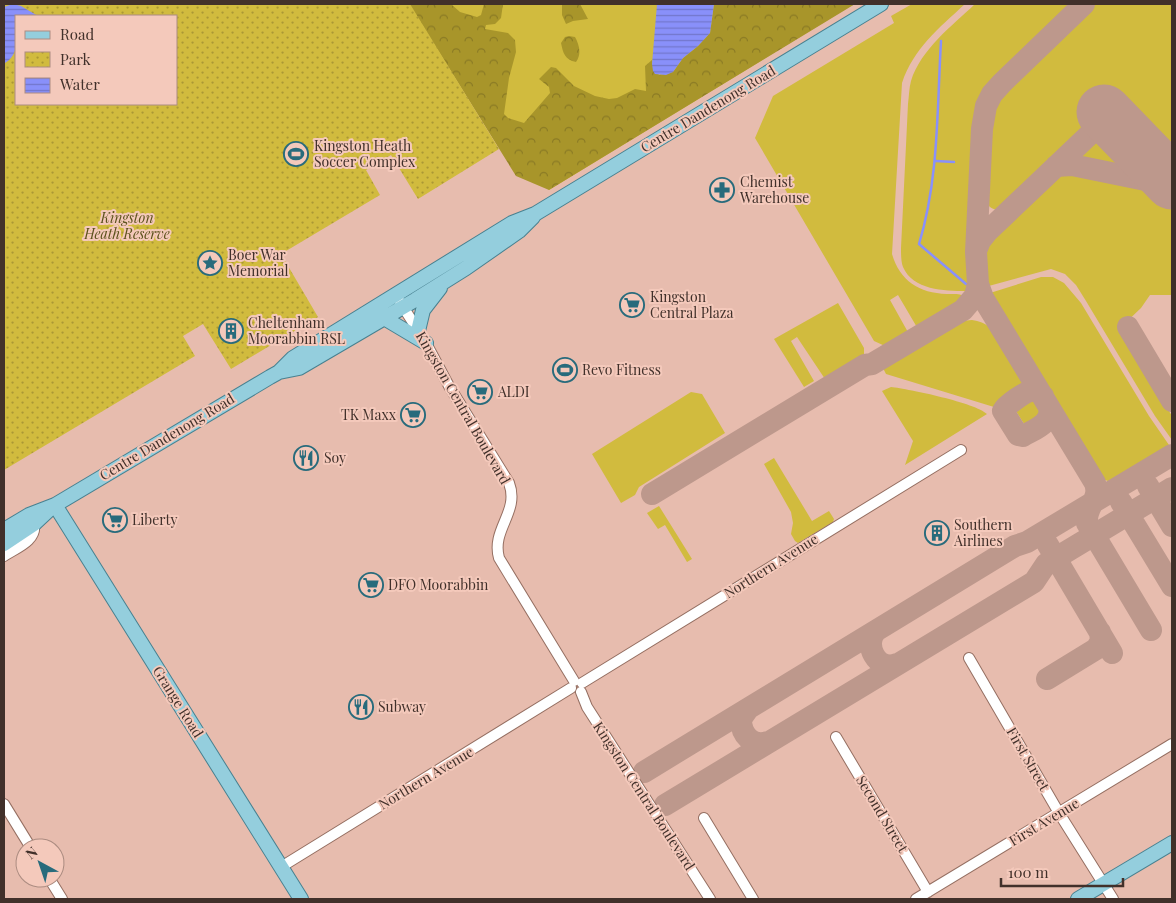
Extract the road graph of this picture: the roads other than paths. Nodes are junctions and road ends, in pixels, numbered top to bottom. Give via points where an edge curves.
1 (882, 4) edge
2 (535, 214) junction
3 (447, 280) junction
4 (400, 301) junction
5 (384, 318) junction
6 (422, 337) junction
7 (279, 372) junction
8 (961, 450) dead end
9 (55, 505) junction
10 (34, 524) junction
11 (4, 530) edge
12 (4, 544) edge
13 (4, 556) edge
14 (969, 658) dead end
15 (577, 686) junction
16 (836, 737) dead end
17 (1172, 744) edge
18 (4, 804) edge
19 (1059, 813) junction
20 (704, 818) dead end
21 (25, 838) edge
22 (1172, 843) edge
23 (281, 867) junction
24 (1103, 884) junction
25 (55, 888) edge
26 (928, 892) junction
27 (62, 899) edge
28 (301, 899) edge
29 (710, 899) edge
30 (753, 899) edge
31 (916, 899) edge
32 (1078, 899) edge
33 (1113, 899) edge

1 - 2 main road, Centre Dandenong Road
2 - 3 main road, Centre Dandenong Road via 519,231
2 - 4 main road, Centre Dandenong Road via 512,223
3 - 4 main road, Centre Dandenong Road
3 - 6 main road via 423,310
4 - 5 main road, Centre Dandenong Road
4 - 6 street, Kingston Central Boulevard
4 - 7 main road, Centre Dandenong Road via 294,358
5 - 6 main road
5 - 7 main road, Centre Dandenong Road via 299,368
6 - 15 street, Kingston Central Boulevard via 510,486 511,504 498,538 500,562
7 - 9 main road, Centre Dandenong Road
8 - 15 street, Northern Avenue
9 - 10 main road, Centre Dandenong Road
9 - 11 main road, Centre Dandenong Road via 28,515
9 - 23 main road, Grange Road
10 - 12 main road, Centre Dandenong Road
10 - 13 street, Centre Dandenong Road via 31,538
14 - 19 street, First Street
15 - 23 street, Northern Avenue
15 - 29 street, Kingston Central Boulevard via 587,707
16 - 26 street, Second Street
17 - 19 street, First Avenue
18 - 21 street
19 - 24 street, First Street
19 - 26 street, First Avenue
20 - 30 street
22 - 24 main road
23 - 28 main road, Grange Road
24 - 32 main road
24 - 33 street, First Street
25 - 27 street
26 - 31 street, First Avenue

